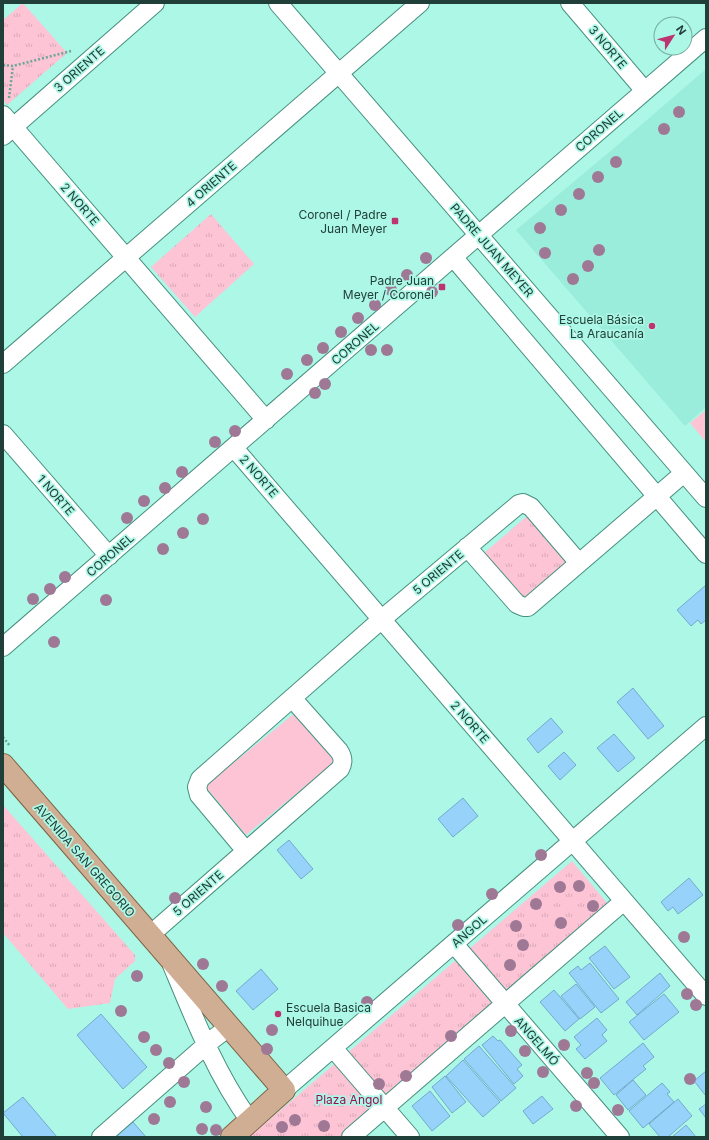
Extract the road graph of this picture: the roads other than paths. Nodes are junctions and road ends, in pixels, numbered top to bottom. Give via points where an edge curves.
1 (155, 3) edge
2 (278, 3) edge
3 (420, 3) edge
4 (570, 3) edge
5 (706, 38) edge
6 (338, 73) junction
7 (645, 91) junction
8 (7, 119) edge
9 (478, 234) junction
10 (453, 257) junction
11 (126, 258) junction
12 (3, 364) edge
13 (266, 420) junction
14 (3, 434) edge
15 (234, 448) junction
16 (684, 473) junction
17 (657, 497) junction
18 (706, 498) edge
19 (468, 547) junction
20 (706, 554) edge
21 (109, 556) junction
22 (579, 563) junction
23 (382, 619) junction
24 (3, 647) edge
25 (292, 698) junction
26 (706, 726) edge
27 (3, 765) edge
28 (573, 841) junction
29 (246, 851) junction
30 (624, 901) junction
31 (150, 935) junction
32 (454, 944) junction
33 (167, 955) junction
34 (706, 996) edge
35 (505, 1004) junction
36 (229, 1027) junction
37 (206, 1046) junction
38 (333, 1048) junction
39 (284, 1090) junction
40 (385, 1108) junction
41 (250, 1121) junction
42 (101, 1137) edge
43 (232, 1137) edge
44 (351, 1137) edge
45 (410, 1137) edge
46 (620, 1137) edge

1 - 8 street, 3 ORIENTE
2 - 6 street, PADRE JUAN MEYER
3 - 6 street, 4 ORIENTE
4 - 7 street, 3 NORTE
5 - 7 street, CORONEL
6 - 9 street, PADRE JUAN MEYER
6 - 11 street, 4 ORIENTE
7 - 9 street, CORONEL
8 - 11 street, 2 NORTE
9 - 10 street, CORONEL
9 - 16 street, PADRE JUAN MEYER
10 - 13 street, CORONEL
10 - 17 street
11 - 12 street, 4 ORIENTE
11 - 13 street, 2 NORTE
13 - 15 street, CORONEL
14 - 21 street, 1 NORTE
15 - 21 street, CORONEL
15 - 23 street, 2 NORTE
16 - 17 street
16 - 18 street, PADRE JUAN MEYER
17 - 20 street
17 - 22 street
19 - 22 street, 5 ORIENTE via 515,507 523,504 531,507
19 - 22 street via 517,604 524,607 528,607
19 - 23 street, 5 ORIENTE
21 - 24 street, CORONEL
23 - 25 street, 5 ORIENTE
23 - 28 street, 2 NORTE
25 - 29 street, 5 ORIENTE via 198,782 199,795
25 - 29 street, 5 ORIENTE via 339,751 342,765
26 - 28 street, ANGOL
27 - 31 main road, AVENIDA SAN GREGORIO
28 - 30 street, 2 NORTE
28 - 32 street, ANGOL
29 - 31 street, 5 ORIENTE
30 - 34 street, 2 NORTE
30 - 35 street
31 - 33 main road, AVENIDA SAN GREGORIO
32 - 35 street, ANGELMÓ
32 - 38 street, ANGOL
33 - 36 main road, AVENIDA SAN GREGORIO
33 - 37 street, AVENIDA SAN GREGORIO
35 - 40 street
35 - 46 street, ANGELMÓ
36 - 37 street
36 - 39 main road, AVENIDA SAN GREGORIO
37 - 41 street, AVENIDA SAN GREGORIO
37 - 42 street
38 - 39 street, ANGOL
38 - 40 street
39 - 41 main road, ANGOL
40 - 44 street
40 - 45 street
41 - 43 main road, ANGOL

